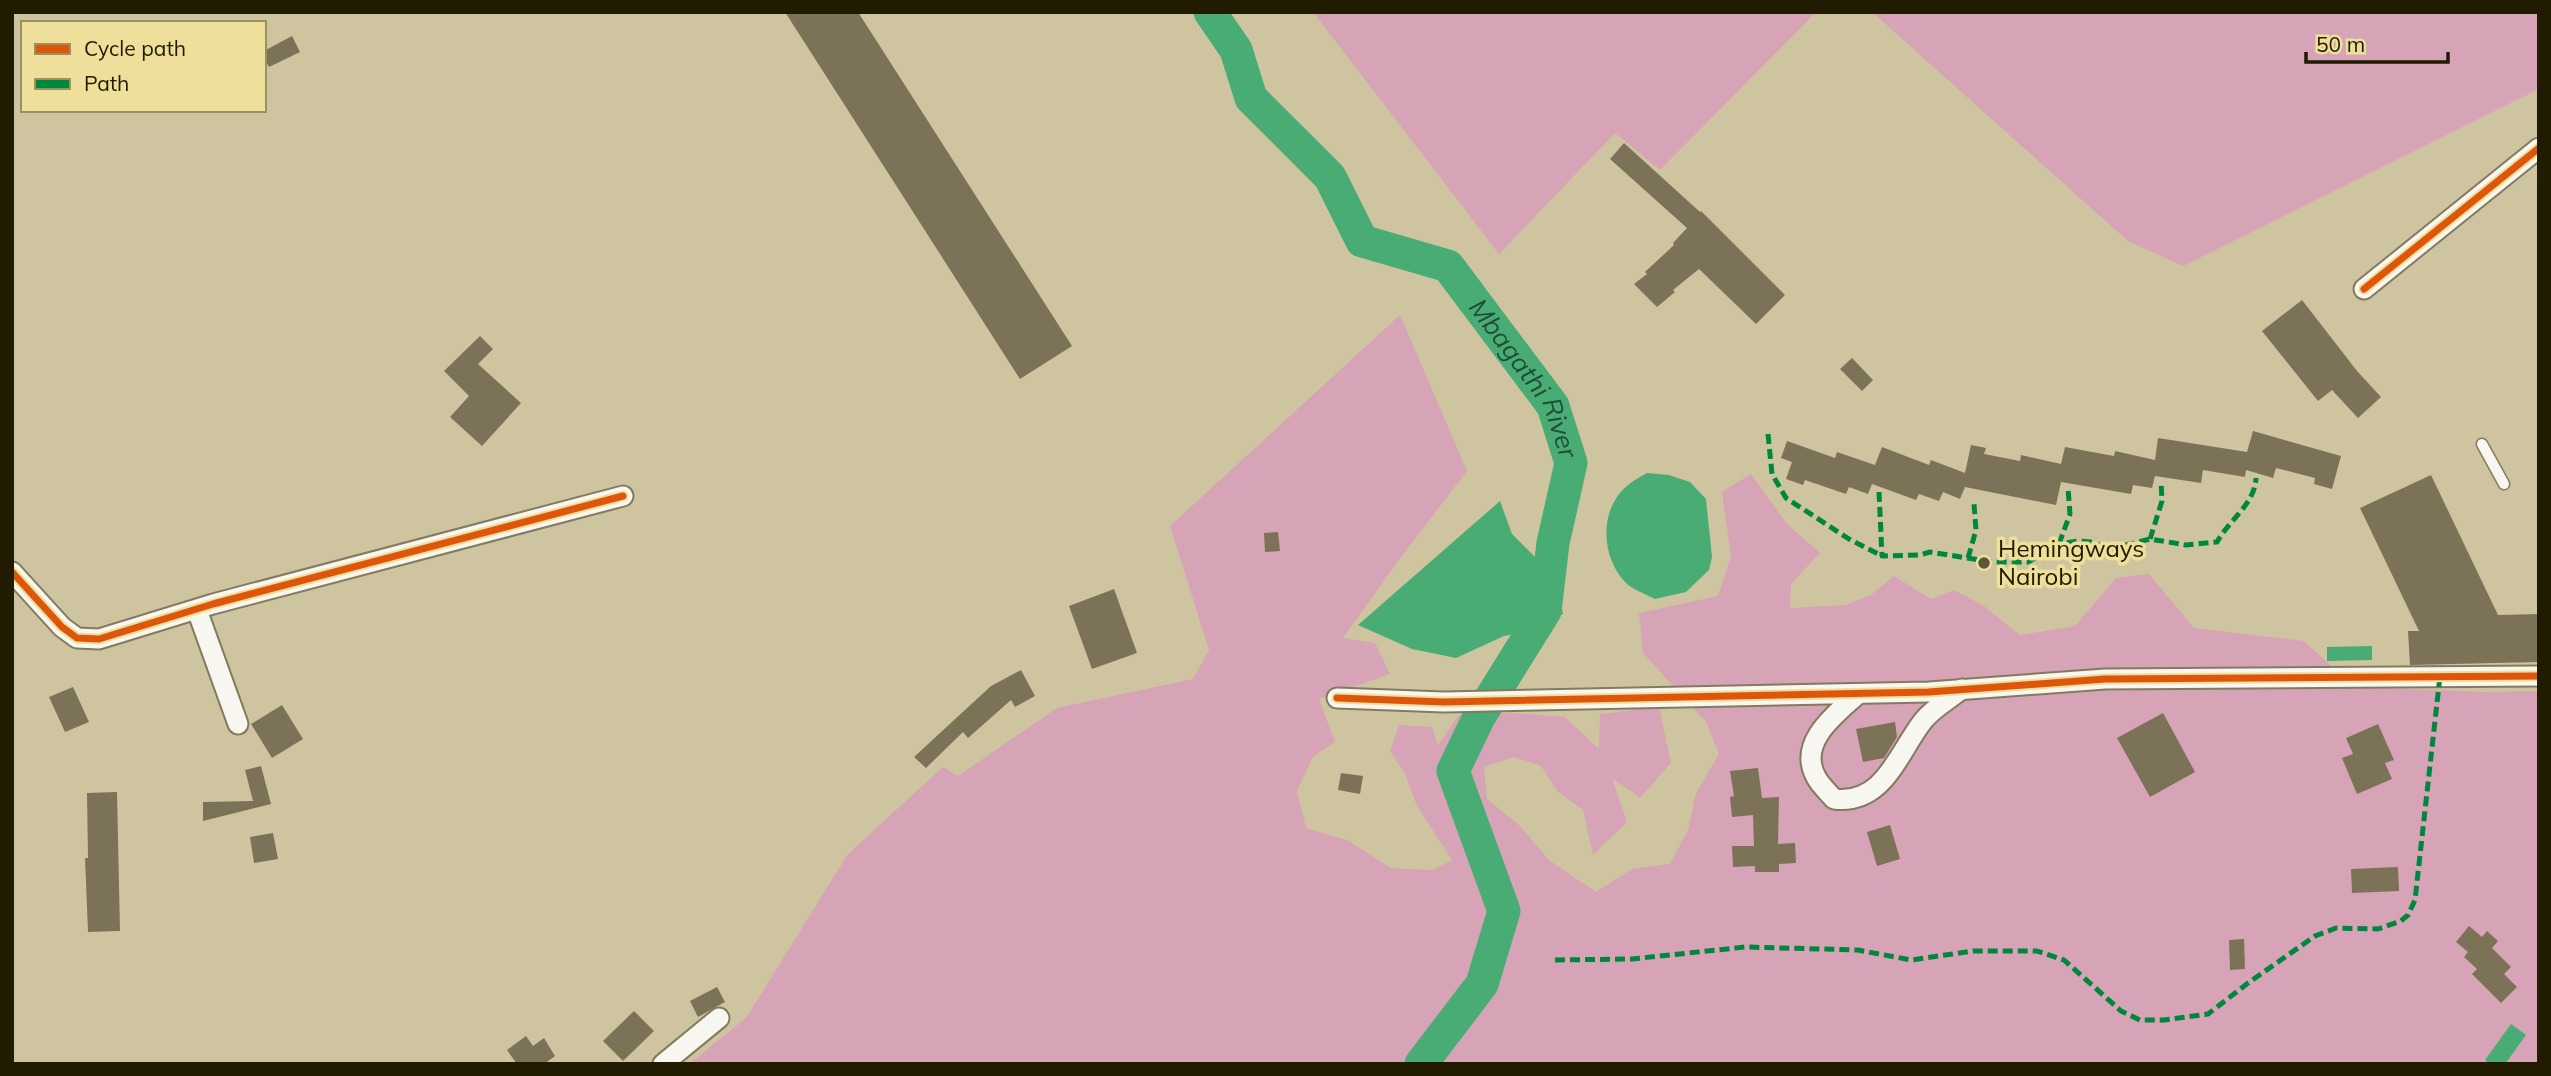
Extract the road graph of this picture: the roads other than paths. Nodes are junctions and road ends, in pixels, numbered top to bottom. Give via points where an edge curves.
1 (2539, 148) edge
2 (2364, 289) dead end
3 (2482, 444) dead end
4 (2504, 484) dead end
5 (623, 496) dead end
6 (12, 572) edge
7 (197, 610) junction
8 (2539, 676) edge
9 (1962, 690) junction
10 (1858, 694) junction
11 (1337, 698) dead end
12 (238, 724) dead end
13 (719, 1018) dead end
14 (663, 1064) edge

1 - 2 street
3 - 4 lane
5 - 7 street
6 - 7 street via 77,638 99,639
7 - 12 street
8 - 9 street via 2105,679
9 - 10 street
9 - 10 street via 1924,719 1869,794 1849,801 1834,799 1815,776 1811,750 1821,727
10 - 11 street via 1444,702
13 - 14 street

